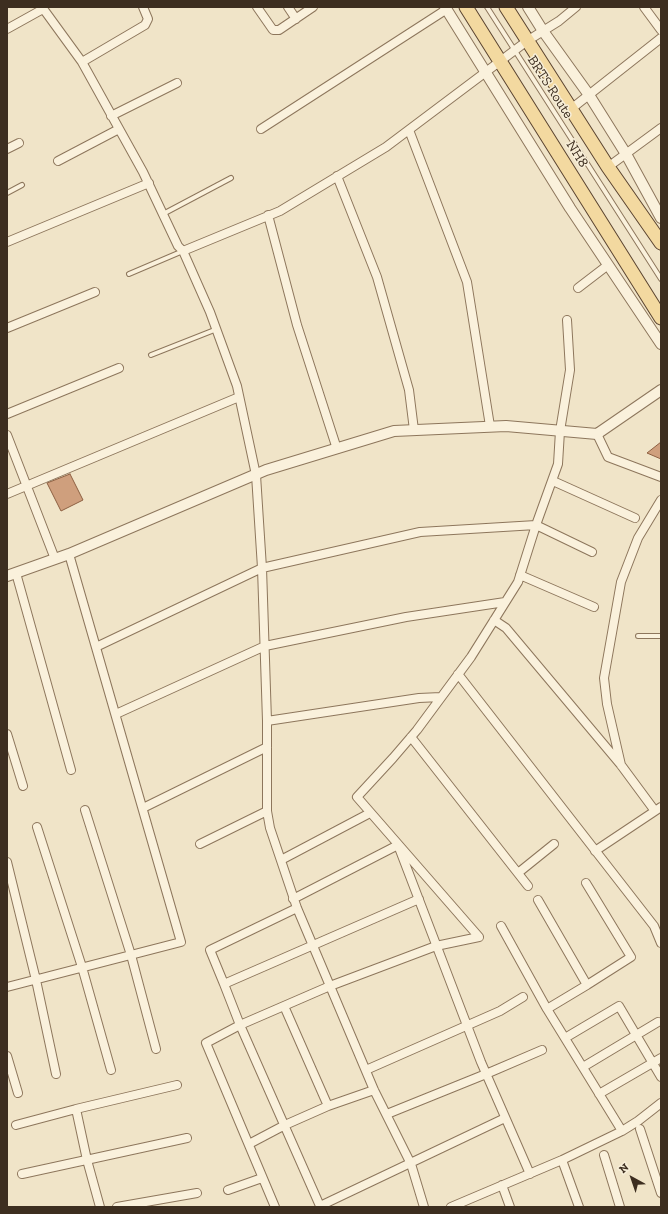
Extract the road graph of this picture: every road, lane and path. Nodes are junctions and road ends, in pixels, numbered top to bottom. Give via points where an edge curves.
1 (142, 7) edge
2 (258, 7) edge
3 (288, 7) edge
4 (313, 7) edge
5 (466, 7) edge
6 (487, 7) edge
7 (506, 7) edge
8 (528, 7) edge
9 (576, 7) edge
10 (644, 7) edge
11 (43, 8) edge
12 (446, 8) edge
13 (296, 19) junction
14 (7, 30) edge
15 (661, 30) edge
16 (543, 31) junction
17 (661, 38) edge
18 (527, 41) junction
19 (514, 51) junction
20 (500, 61) junction
21 (82, 62) junction
22 (485, 72) junction
23 (177, 83) dead end
24 (589, 95) junction
25 (571, 109) junction
26 (111, 116) junction
27 (661, 128) edge
28 (119, 129) junction
29 (261, 129) dead end
30 (409, 130) junction
31 (19, 143) dead end
32 (7, 149) edge
33 (626, 154) junction
34 (58, 160) dead end
35 (608, 167) junction
36 (337, 176) junction
37 (231, 178) dead end
38 (149, 183) junction
39 (22, 185) dead end
40 (7, 193) edge
41 (163, 214) junction
42 (268, 215) junction
43 (661, 218) edge
44 (660, 238) edge
45 (7, 242) edge
46 (182, 251) junction
47 (608, 265) junction
48 (129, 274) dead end
49 (661, 279) edge
50 (578, 288) dead end
51 (95, 292) dead end
52 (661, 318) edge
53 (567, 320) dead end
54 (7, 328) edge
55 (217, 329) junction
56 (661, 344) edge
57 (151, 355) dead end
58 (119, 368) dead end
59 (661, 390) edge
60 (239, 398) junction
61 (7, 414) edge
62 (490, 426) junction
63 (414, 430) junction
64 (560, 431) junction
65 (597, 434) junction
66 (7, 435) edge
67 (337, 449) junction
68 (256, 475) junction
69 (661, 477) edge
70 (553, 481) junction
71 (27, 486) junction
72 (7, 494) edge
73 (661, 500) edge
74 (635, 518) dead end
75 (536, 525) junction
76 (592, 552) dead end
77 (69, 554) junction
78 (55, 559) junction
79 (262, 568) junction
80 (11, 574) edge
81 (520, 575) junction
82 (505, 602) junction
83 (594, 607) dead end
84 (494, 620) junction
85 (638, 636) dead end
86 (661, 636) edge
87 (265, 646) junction
88 (96, 647) junction
89 (458, 674) junction
90 (441, 697) junction
91 (116, 714) junction
92 (267, 721) junction
93 (7, 734) edge
94 (411, 737) junction
95 (267, 747) junction
96 (621, 765) junction
97 (71, 770) dead end
98 (23, 786) dead end
99 (143, 808) junction
100 (658, 809) edge
101 (85, 810) dead end
102 (268, 811) junction
103 (370, 813) junction
104 (37, 827) dead end
105 (200, 844) dead end
106 (554, 844) dead end
107 (398, 845) junction
108 (595, 851) junction
109 (281, 860) junction
110 (7, 862) edge
111 (518, 873) junction
112 (586, 884) dead end
113 (528, 886) dead end
114 (293, 899) junction
115 (419, 899) junction
116 (538, 900) dead end
117 (296, 908) junction
118 (501, 926) dead end
119 (661, 943) edge
120 (313, 946) junction
121 (436, 946) junction
122 (131, 955) junction
123 (82, 967) junction
124 (36, 980) junction
125 (224, 984) junction
126 (588, 985) junction
127 (330, 986) junction
128 (7, 987) edge
129 (523, 997) dead end
130 (284, 1006) junction
131 (547, 1009) junction
132 (658, 1022) dead end
133 (240, 1025) junction
134 (467, 1025) junction
135 (636, 1036) junction
136 (565, 1038) junction
137 (156, 1049) dead end
138 (542, 1050) dead end
139 (7, 1056) edge
140 (661, 1058) edge
141 (652, 1063) junction
142 (583, 1067) junction
143 (111, 1070) dead end
144 (366, 1070) junction
145 (56, 1074) dead end
146 (486, 1074) junction
147 (661, 1077) edge
148 (177, 1085) dead end
149 (374, 1090) junction
150 (18, 1093) dead end
151 (599, 1094) junction
152 (661, 1103) edge
153 (328, 1106) junction
154 (76, 1109) junction
155 (387, 1114) junction
156 (506, 1118) junction
157 (16, 1125) dead end
158 (285, 1125) junction
159 (640, 1129) dead end
160 (622, 1131) junction
161 (187, 1138) dead end
162 (249, 1144) junction
163 (604, 1155) dead end
164 (87, 1160) junction
165 (562, 1160) junction
166 (411, 1164) junction
167 (22, 1174) dead end
168 (530, 1174) junction
169 (262, 1178) junction
170 (502, 1185) junction
171 (228, 1190) dead end
172 (197, 1193) dead end
173 (661, 1193) edge
174 (467, 1204) edge
175 (319, 1206) edge
176 (100, 1207) edge
177 (117, 1207) edge
178 (275, 1207) edge
179 (424, 1207) edge
180 (451, 1207) edge
181 (510, 1207) edge
182 (579, 1207) edge
183 (620, 1207) edge

1 - 21 street via 148,18 145,24
2 - 13 street via 273,30 279,30
3 - 13 street
4 - 13 street
5 - 20 main road, NH8
6 - 19 lane, BRTS Route
7 - 18 main road, NH8
8 - 16 street
9 - 16 street
10 - 15 street
11 - 14 street
11 - 21 street
12 - 22 street
12 - 29 street
16 - 18 street
16 - 24 street
17 - 24 street
18 - 19 street
18 - 25 main road, NH8
19 - 20 street
19 - 49 lane, BRTS Route
20 - 22 street
20 - 52 main road, NH8
21 - 26 street
22 - 30 street
22 - 47 street
23 - 26 street
24 - 25 street
24 - 33 street
25 - 35 main road, NH8
26 - 28 street
27 - 33 street
28 - 34 street
28 - 38 street
30 - 36 street
30 - 62 street via 467,282
31 - 32 street
33 - 35 street
33 - 43 street
35 - 44 main road, NH8
36 - 42 street via 280,211
36 - 63 street via 377,277 409,390
37 - 41 lane
38 - 41 street
38 - 45 street
39 - 40 lane
41 - 46 street
42 - 46 street
42 - 67 street via 297,324
46 - 48 lane
46 - 55 street
47 - 50 street
47 - 56 street
51 - 54 street
53 - 64 street via 570,370
55 - 57 lane
55 - 60 street
58 - 61 street
59 - 65 street
60 - 68 street
60 - 71 street
62 - 63 street
62 - 64 street
63 - 67 street via 394,431
64 - 65 street
64 - 70 street via 558,464
65 - 69 street via 608,457
66 - 71 street
67 - 68 street
68 - 77 street
68 - 79 street
70 - 74 street
70 - 75 street
71 - 72 street
71 - 78 street
73 - 96 street via 638,538 621,582 604,678 607,704
75 - 76 street
75 - 79 street via 420,532
75 - 81 street
77 - 78 street
77 - 88 street
78 - 80 street
79 - 87 street
79 - 88 street
80 - 97 street
81 - 82 street
81 - 83 street
82 - 84 street
82 - 87 street via 406,617
84 - 89 street
84 - 96 street via 506,628
85 - 86 lane
87 - 91 street
87 - 92 street
88 - 91 street
89 - 90 street
89 - 108 street
90 - 92 street via 419,698
90 - 94 street
91 - 99 street
92 - 95 street
93 - 98 street
94 - 103 street via 357,797
94 - 111 street
95 - 99 street
95 - 102 street
96 - 100 street
99 - 122 street via 181,942
100 - 108 street
101 - 122 street
102 - 105 street
102 - 109 street via 270,828
103 - 107 street
103 - 109 street
104 - 123 street
106 - 111 street
107 - 114 street
107 - 115 street
107 - 121 street via 479,937
108 - 119 street via 654,926
109 - 114 street
110 - 124 street
111 - 113 street
112 - 126 street via 631,957
114 - 117 street
115 - 120 street
115 - 121 street
116 - 126 street
117 - 120 street
117 - 125 street via 210,950
118 - 131 street
120 - 125 street
120 - 127 street
121 - 127 street
121 - 134 street
122 - 123 street
122 - 137 street
123 - 124 street
123 - 143 street
124 - 128 street
124 - 145 street
125 - 133 street
126 - 131 street
127 - 130 street
127 - 144 street
129 - 134 street via 500,1011
130 - 133 street
130 - 153 street
131 - 136 street
132 - 135 street
133 - 158 street
133 - 162 street via 206,1043
134 - 144 street
134 - 146 street
135 - 136 street via 619,1006
135 - 141 street
135 - 142 street
136 - 142 street
138 - 146 street
139 - 150 street
140 - 141 street
141 - 147 street
141 - 151 street
142 - 151 street
144 - 149 street
146 - 155 street
146 - 156 street
148 - 154 street
149 - 153 street
149 - 155 street
151 - 160 street
152 - 160 street
153 - 158 street
154 - 157 street
154 - 164 street
155 - 166 street
156 - 166 street
156 - 168 street
158 - 162 street
158 - 175 street
159 - 173 street
160 - 165 street
161 - 164 street
162 - 169 street
163 - 183 street
164 - 167 street
164 - 176 street
165 - 168 street
165 - 182 street
166 - 175 street
166 - 179 street
168 - 170 street
169 - 171 street
169 - 178 street
170 - 174 street
170 - 181 street
172 - 177 street
174 - 180 street

